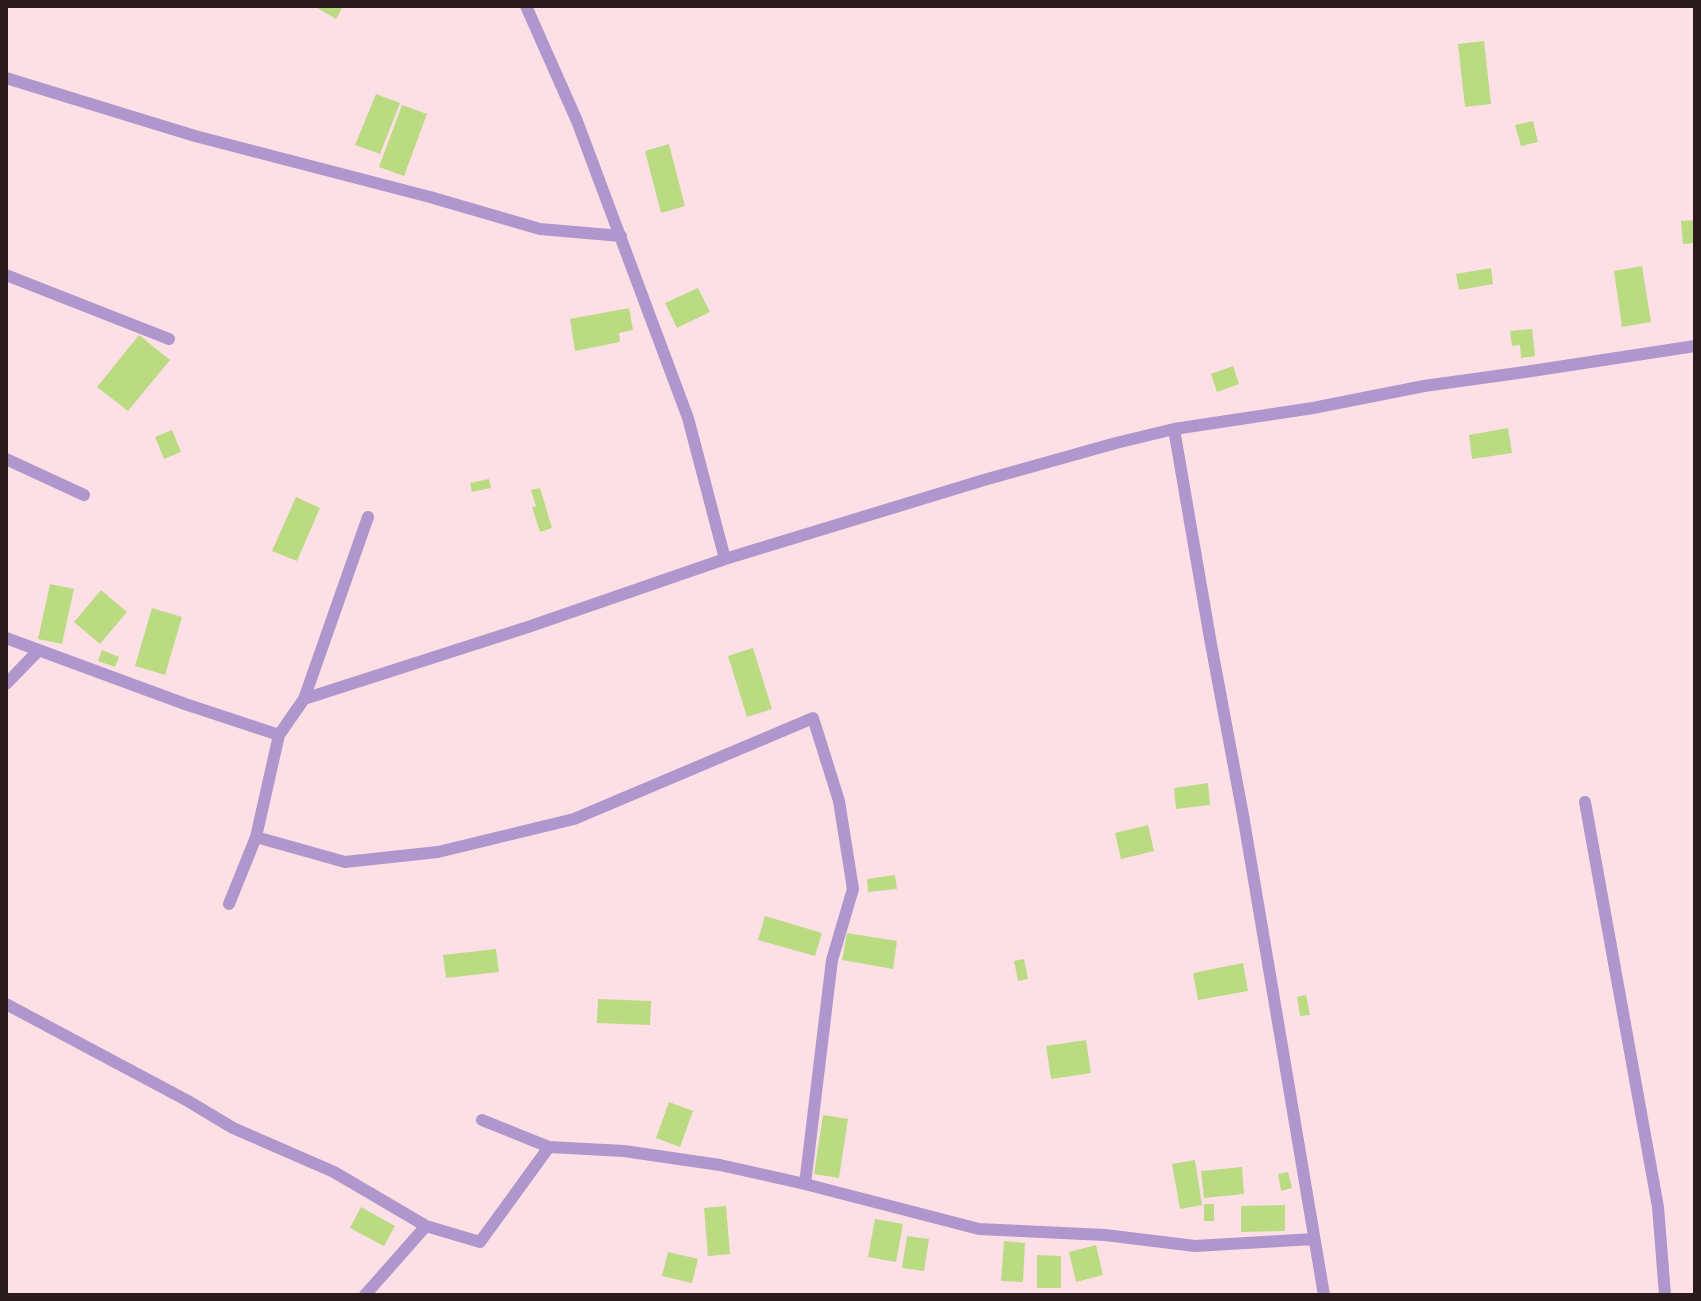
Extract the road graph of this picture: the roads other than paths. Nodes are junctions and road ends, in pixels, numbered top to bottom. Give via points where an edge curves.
1 (526, 6) edge
2 (6, 78) edge
3 (621, 236) junction
4 (6, 275) edge
5 (169, 339) dead end
6 (1695, 346) edge
7 (1174, 429) junction
8 (6, 459) edge
9 (84, 495) dead end
10 (368, 517) dead end
11 (725, 559) junction
12 (6, 638) edge
13 (39, 650) junction
14 (6, 684) edge
15 (304, 699) junction
16 (279, 735) junction
17 (1585, 802) dead end
18 (256, 837) junction
19 (229, 904) dead end
20 (6, 1004) edge
21 (482, 1120) dead end
22 (549, 1147) junction
23 (805, 1184) junction
24 (426, 1226) junction
25 (1314, 1239) junction
26 (365, 1295) edge
27 (1324, 1295) edge
28 (1665, 1295) edge

1 - 3 street
2 - 3 street via 195,136 540,229
3 - 11 street via 688,418
4 - 5 street
6 - 7 street
7 - 11 street
7 - 25 street
8 - 9 street
10 - 15 street
11 - 15 street
12 - 13 street
13 - 14 street
13 - 16 street
15 - 16 street
16 - 18 street
17 - 28 street via 1658,1207
18 - 19 street
18 - 23 street via 345,862 438,852 574,819 813,718 839,801 853,889 832,960
20 - 24 street via 233,1128 334,1172
21 - 22 street
22 - 23 street via 624,1151
22 - 24 street via 480,1242
23 - 25 street via 979,1229 1195,1246
24 - 26 street
25 - 27 street

